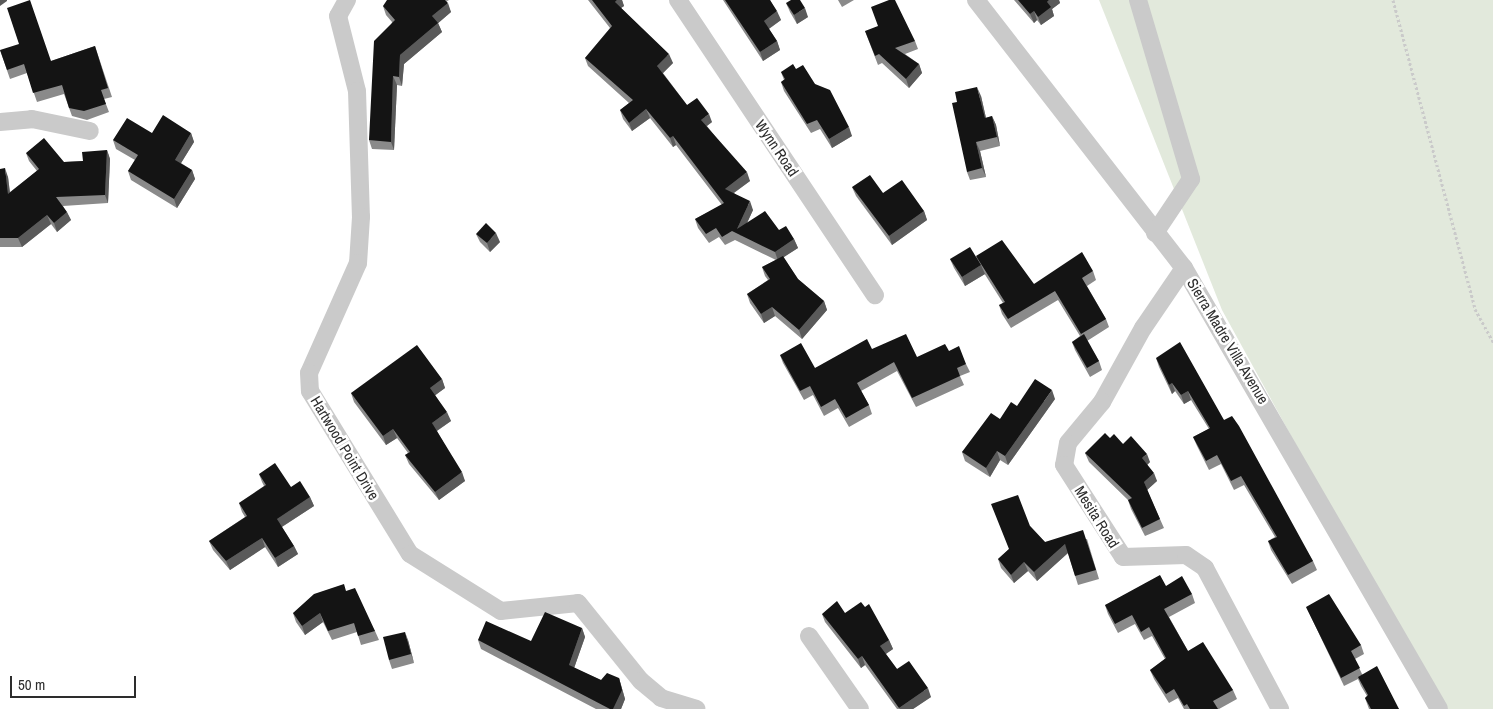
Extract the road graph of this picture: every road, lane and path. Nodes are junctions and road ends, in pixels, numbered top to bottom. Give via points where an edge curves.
1 (347, 0) edge
2 (678, 0) edge
3 (976, 0) edge
4 (1138, 0) edge
5 (1393, 0) edge
6 (0, 122) edge
7 (90, 131) dead end
8 (1155, 233) junction
9 (1184, 268) junction
10 (875, 295) dead end
11 (1493, 342) edge
12 (809, 636) dead end
13 (696, 709) edge
14 (860, 709) edge
15 (1280, 709) edge
16 (1439, 709) edge

1 - 13 street, Hartwood Point Drive via 338,16 357,91 361,217 358,263 309,372 310,391 410,554 502,611 578,603 641,681 661,698
2 - 10 street, Wynn Road
3 - 8 street, Sierra Madre Villa Avenue
4 - 8 street via 1191,179
5 - 11 path via 1475,309
6 - 7 street via 32,119
8 - 9 street, Sierra Madre Villa Avenue
9 - 15 street, Mesita Road via 1143,328 1102,402 1068,443 1064,465 1123,557 1186,555 1205,568
9 - 16 street, Sierra Madre Villa Avenue
12 - 14 street

